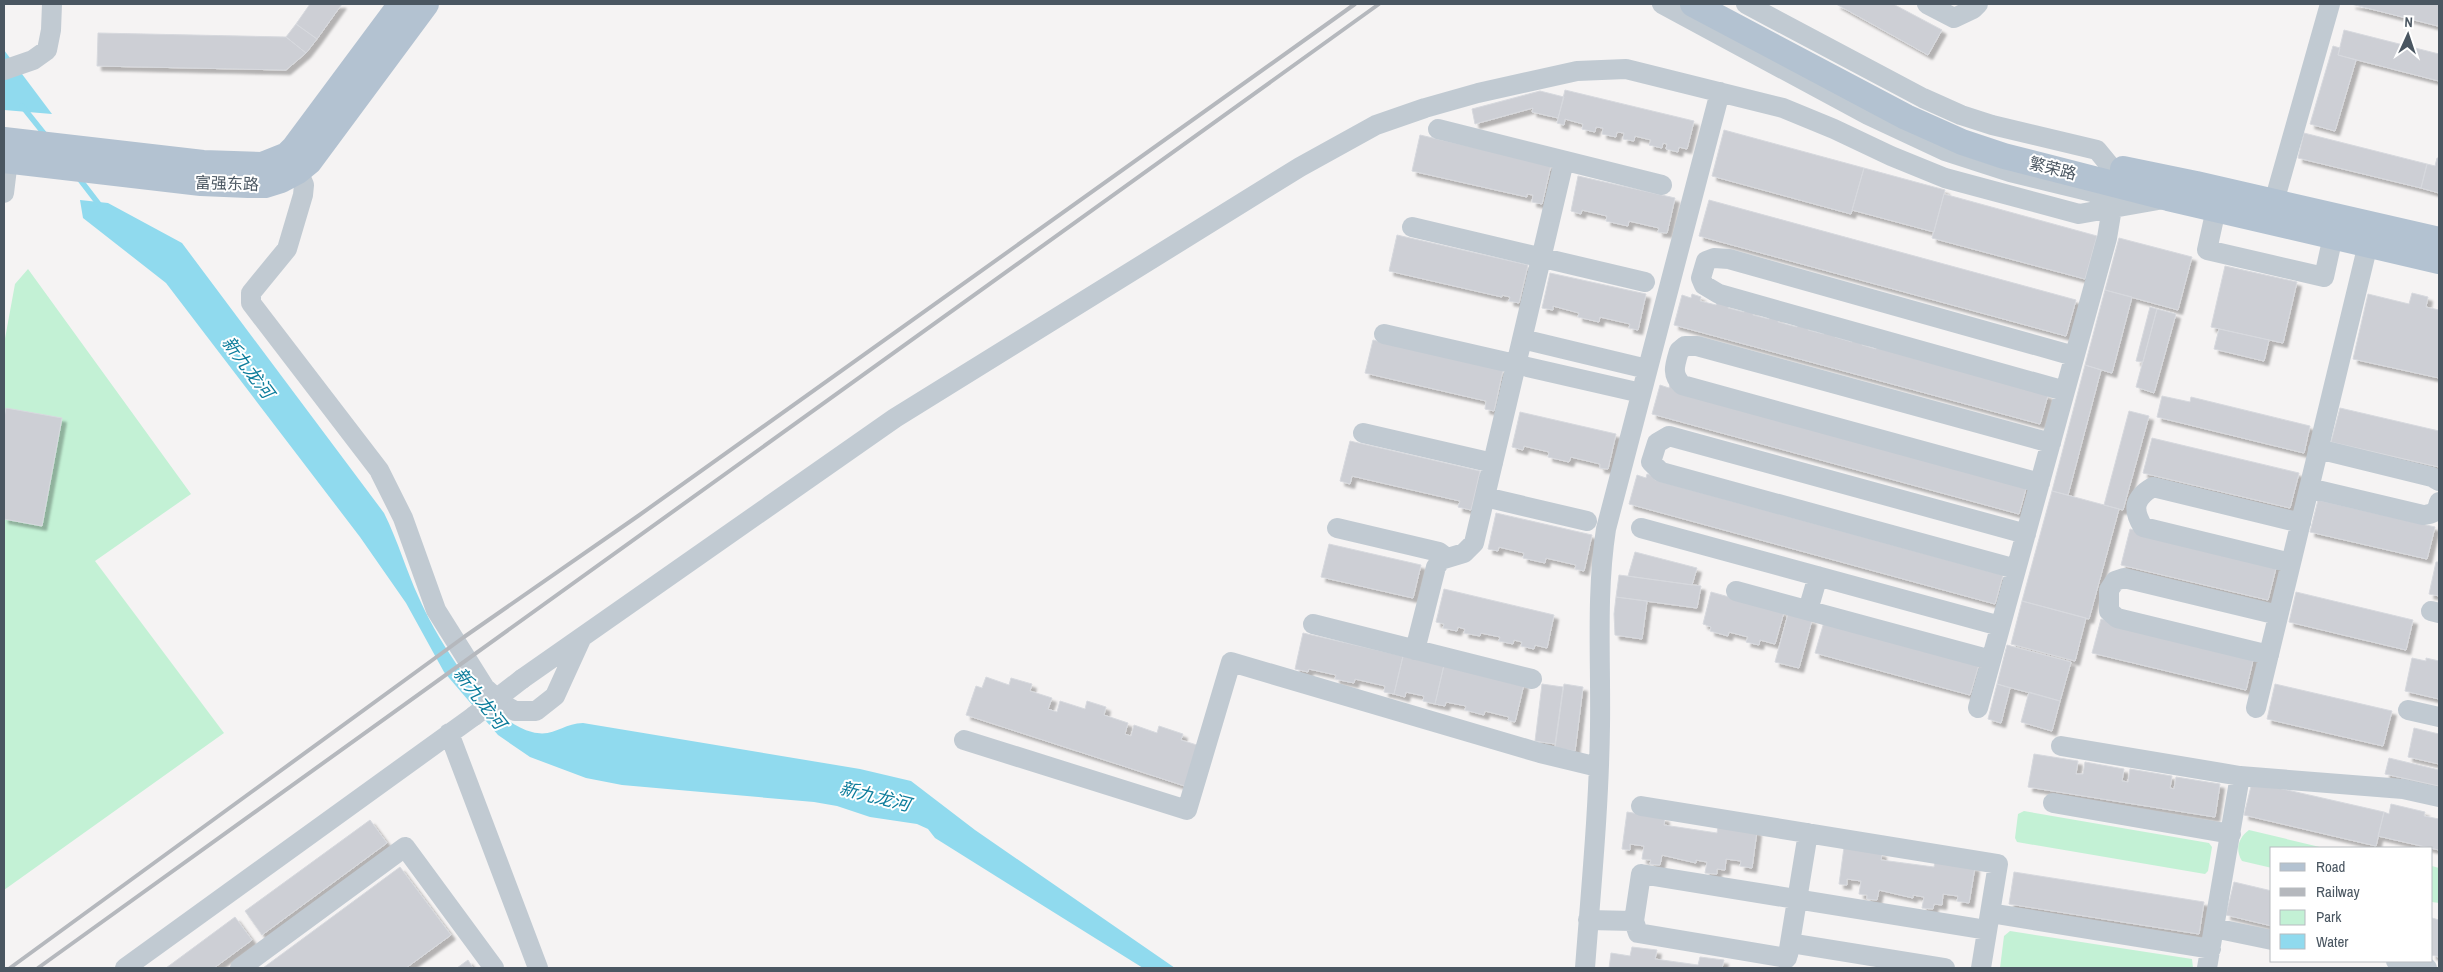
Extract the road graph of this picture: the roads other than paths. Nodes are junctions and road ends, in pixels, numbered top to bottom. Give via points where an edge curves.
1 (52, 4) edge
2 (401, 4) edge
3 (426, 4) edge
4 (1662, 4) edge
5 (1693, 4) edge
6 (1715, 4) edge
7 (1746, 4) edge
8 (1927, 4) edge
9 (1978, 4) edge
10 (2330, 4) edge
11 (11, 67) edge
12 (1720, 92) junction
13 (1438, 129) dead end
14 (11, 153) edge
15 (1564, 161) junction
16 (2111, 167) junction
17 (298, 171) junction
18 (1662, 185) dead end
19 (4, 193) edge
20 (2168, 198) junction
21 (2274, 202) junction
22 (2112, 208) junction
23 (2216, 209) junction
24 (1412, 227) dead end
25 (2333, 236) junction
26 (2439, 240) edge
27 (2368, 244) junction
28 (1541, 257) junction
29 (2439, 260) edge
30 (1645, 282) dead end
31 (1384, 334) dead end
32 (1522, 339) junction
33 (2074, 356) junction
34 (1516, 365) junction
35 (1647, 369) junction
36 (2065, 390) junction
37 (1641, 393) junction
38 (1363, 433) dead end
39 (2050, 442) junction
40 (2318, 449) junction
41 (1493, 463) junction
42 (2439, 480) edge
43 (2040, 483) junction
44 (2309, 488) junction
45 (1485, 497) junction
46 (2439, 502) edge
47 (1587, 521) dead end
48 (2301, 522) junction
49 (1337, 528) dead end
50 (1641, 528) dead end
51 (2026, 534) junction
52 (1447, 558) junction
53 (2291, 562) junction
54 (2016, 569) junction
55 (1818, 576) junction
56 (1736, 591) dead end
57 (1808, 610) junction
58 (2278, 615) junction
59 (1313, 624) dead end
60 (2000, 626) junction
61 (581, 638) junction
62 (1414, 650) junction
63 (2269, 655) junction
64 (1991, 660) junction
65 (1532, 679) dead end
66 (1978, 708) dead end
67 (2256, 708) dead end
68 (2408, 710) dead end
69 (2439, 717) edge
70 (449, 733) junction
71 (964, 740) dead end
72 (2061, 746) dead end
73 (1598, 767) junction
74 (2240, 776) junction
75 (2439, 797) edge
76 (2052, 804) dead end
77 (1641, 806) dead end
78 (1808, 833) junction
79 (2231, 834) junction
80 (1797, 900) junction
81 (1588, 920) junction
82 (1634, 921) junction
83 (1988, 922) junction
84 (2214, 928) junction
85 (2270, 940) edge
86 (1788, 956) edge
87 (2209, 959) edge
88 (2400, 962) edge
89 (125, 968) edge
90 (240, 968) edge
91 (494, 968) edge
92 (538, 968) edge
93 (1585, 968) edge
94 (1945, 968) edge
95 (1981, 968) edge
96 (2427, 968) edge

1 - 11 street via 47,50 33,60
2 - 14 main road, 富强东路 via 294,148 274,161 262,165 203,163 86,149
3 - 17 main road, 富强东路 via 309,162
4 - 20 street via 1868,115 1945,151 2010,172 2092,192
5 - 20 main road, 繁荣路 via 1906,117 1962,142
6 - 16 main road, 繁荣路 via 1911,108 1966,132 2007,146
7 - 16 street via 1938,105 1992,125 2097,150
8 - 9 street via 1954,18
10 - 21 street
12 - 22 street via 1782,108 1945,178 2079,214
12 - 35 street
12 - 61 street via 1626,69 1577,71 1478,93 1376,125 1300,167 895,418
13 - 15 street
14 - 17 main road, 富强东路 via 105,172 201,183 265,185
14 - 19 street
15 - 18 street
15 - 28 street
16 - 21 main road, 繁荣路
17 - 61 street via 304,184 303,195 286,249 251,293 252,303 379,470 403,518 436,610 485,688 504,705 524,712 544,708 555,696
20 - 22 street
20 - 23 main road, 繁荣路
21 - 26 main road, 繁荣路
22 - 33 street via 2111,224
23 - 25 main road, 繁荣路
23 - 25 street via 2207,250 2324,277
24 - 28 street
25 - 27 main road, 繁荣路
27 - 29 main road, 繁荣路
27 - 40 street
28 - 30 street
28 - 32 street
31 - 34 street
32 - 34 street
32 - 35 street
33 - 36 street
33 - 36 street via 1729,259 1706,261 1702,278 1704,285 1720,294
34 - 37 street
34 - 41 street
35 - 37 street
36 - 39 street
37 - 73 street via 1606,529 1602,557
38 - 41 street
39 - 43 street
39 - 43 street via 1697,346 1685,346 1679,350 1674,378 1682,385
40 - 42 street
40 - 44 street
41 - 45 street
43 - 51 street
44 - 46 street via 2423,515 2437,510
44 - 48 street
45 - 47 street
45 - 52 street via 1474,543 1464,553
48 - 53 street
48 - 53 street via 2152,487 2143,493 2137,504 2137,517 2143,527
49 - 52 street via 1439,552
50 - 55 street
51 - 54 street
51 - 54 street via 1669,436 1657,443 1651,462 1660,472
52 - 62 street via 1436,567
53 - 58 street
54 - 60 street
55 - 57 street
55 - 60 street
56 - 57 street
57 - 64 street
58 - 63 street
58 - 63 street via 2124,578 2115,581 2109,590 2109,610 2117,618
59 - 62 street
60 - 64 street
61 - 70 street, bridge
62 - 65 street
63 - 67 street
64 - 66 street
68 - 69 street
70 - 89 street
70 - 92 street
71 - 73 street via 1187,810 1232,662 1540,753
72 - 74 street
73 - 81 street
74 - 75 street via 2403,789
74 - 79 street
76 - 79 street
77 - 78 street
78 - 80 street
78 - 83 street via 1998,864
79 - 84 street
80 - 82 street via 1641,874
80 - 83 street
80 - 86 street
81 - 82 street
81 - 93 street
82 - 86 street via 1638,933
83 - 87 street
83 - 95 street
84 - 85 street
84 - 87 street
86 - 94 street
88 - 96 street
90 - 91 street via 405,847

